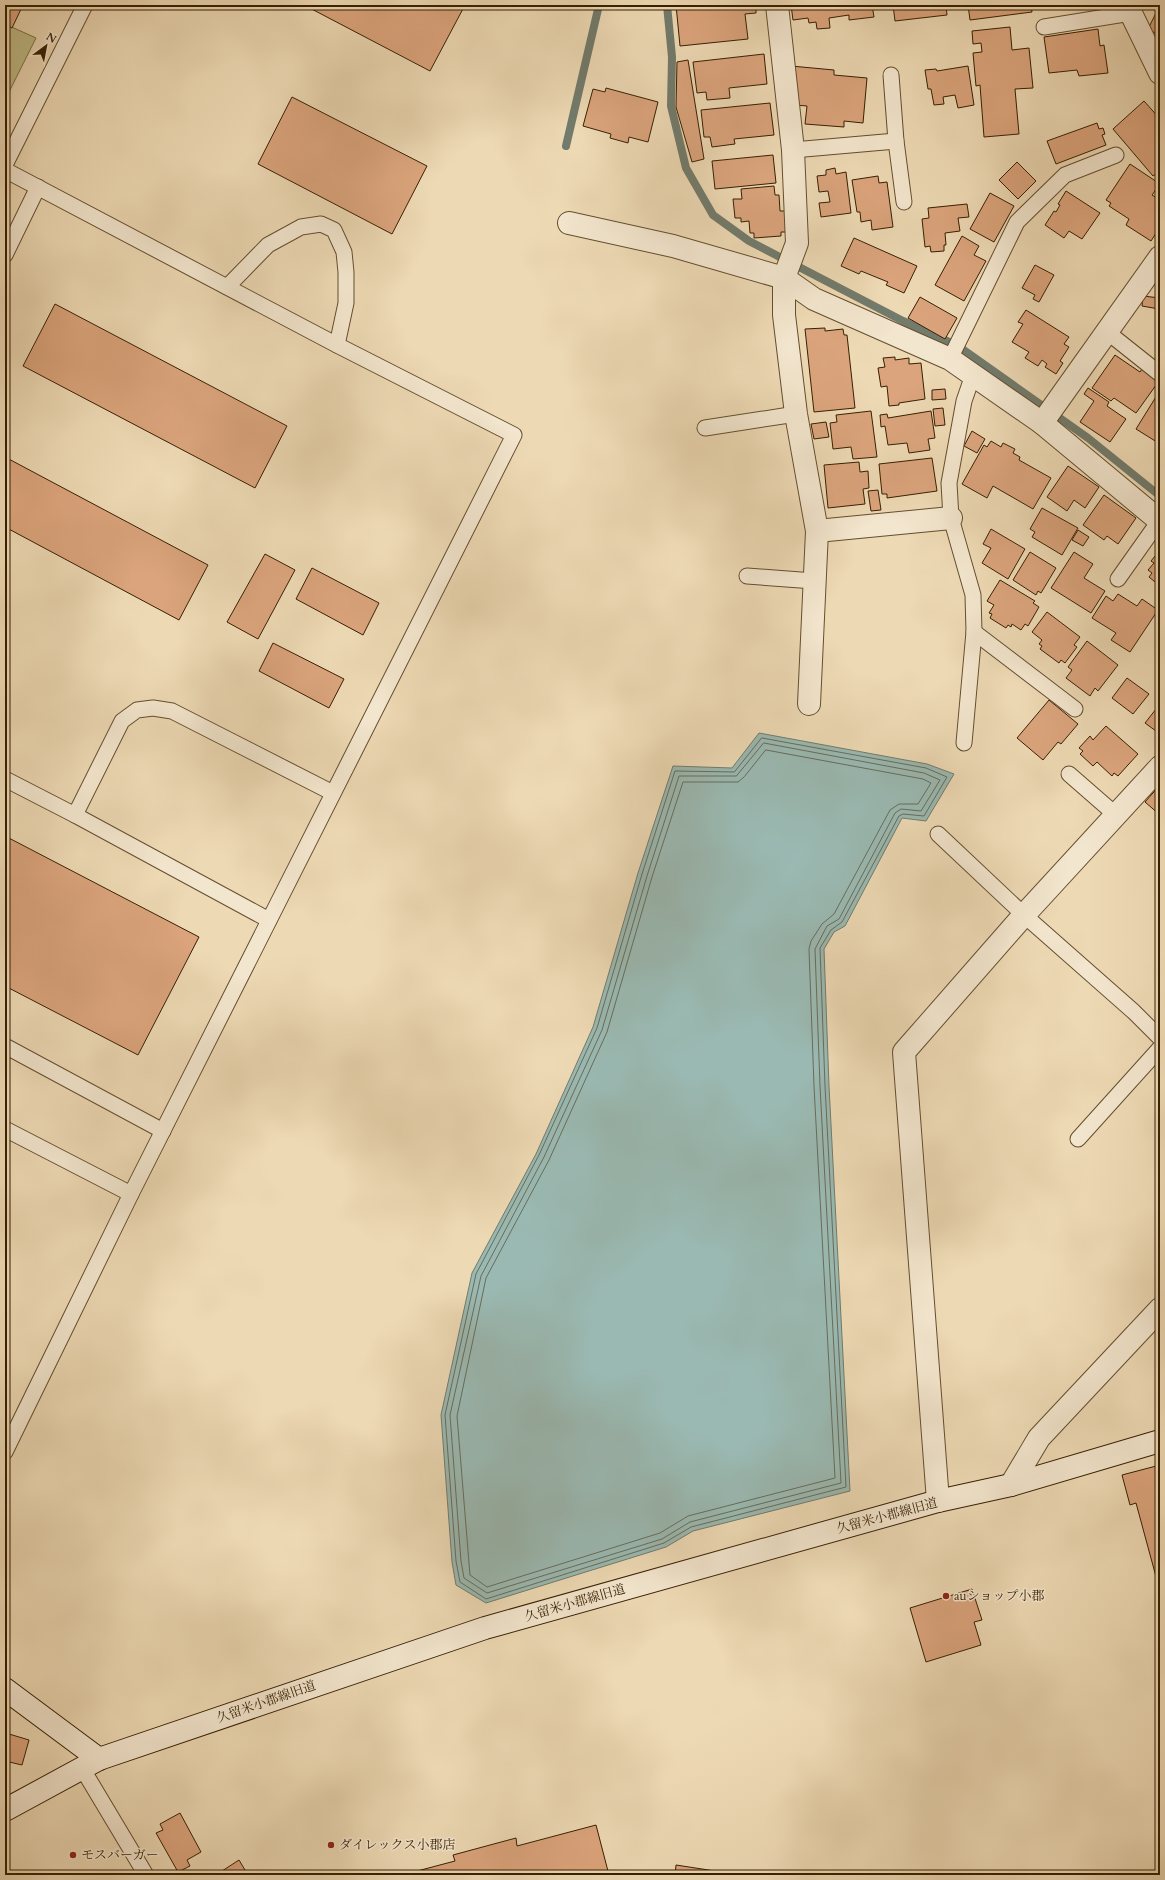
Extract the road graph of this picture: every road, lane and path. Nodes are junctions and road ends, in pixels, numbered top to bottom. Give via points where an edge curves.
1 (85, 5) edge
2 (777, 5) edge
3 (1129, 9) edge
4 (1044, 27) dead end
5 (1160, 73) edge
6 (891, 75) dead end
7 (896, 141) junction
8 (793, 150) junction
9 (1116, 155) dead end
10 (5, 165) edge
11 (5, 170) edge
12 (38, 186) junction
13 (904, 202) dead end
14 (570, 223) dead end
15 (5, 255) edge
16 (1160, 257) edge
17 (784, 278) junction
18 (227, 287) junction
19 (1106, 331) junction
20 (337, 345) junction
21 (950, 359) junction
22 (1160, 374) edge
23 (973, 375) junction
24 (796, 414) junction
25 (1042, 424) junction
26 (705, 428) dead end
27 (951, 518) junction
28 (1160, 521) edge
29 (817, 531) junction
30 (747, 576) dead end
31 (1118, 579) dead end
32 (814, 581) junction
33 (974, 632) junction
34 (809, 704) dead end
35 (1075, 709) dead end
36 (964, 743) dead end
37 (1160, 767) edge
38 (1069, 774) dead end
39 (5, 779) edge
40 (333, 793) junction
41 (75, 815) junction
42 (1116, 815) junction
43 (938, 834) dead end
44 (1024, 915) junction
45 (269, 920) junction
46 (1160, 1038) edge
47 (5, 1046) edge
48 (1160, 1048) edge
49 (5, 1129) edge
50 (163, 1131) junction
51 (1078, 1139) dead end
52 (131, 1194) junction
53 (1160, 1309) edge
54 (1160, 1441) edge
55 (5, 1452) edge
56 (1011, 1485) junction
57 (938, 1501) junction
58 (5, 1689) edge
59 (90, 1764) junction
60 (5, 1810) edge
61 (146, 1875) edge

1 - 10 lane
2 - 8 street
3 - 4 lane
3 - 5 street
6 - 7 lane
7 - 8 lane
7 - 13 lane
8 - 17 street via 797,243
9 - 21 lane via 1065,175 1017,222
11 - 12 lane
12 - 15 lane
12 - 18 lane
14 - 17 street via 673,246
16 - 19 street
17 - 21 street via 814,299
17 - 24 street via 784,315
18 - 20 lane
18 - 20 lane via 268,245 301,227 321,224 334,230 344,252 346,272 346,303
19 - 22 lane
19 - 25 street
20 - 40 lane via 514,435
21 - 23 street
23 - 25 street
23 - 27 lane via 964,401 949,483
24 - 26 lane
24 - 29 street
25 - 28 street
27 - 29 street
27 - 33 lane via 973,596
28 - 31 lane
29 - 32 street
30 - 32 lane
32 - 34 street
33 - 35 lane
33 - 36 lane
37 - 42 street
38 - 42 lane
39 - 41 lane
40 - 41 lane via 172,711 153,708 137,710 122,721
40 - 45 lane
41 - 45 lane
42 - 44 street
43 - 44 lane
44 - 46 lane
44 - 57 street via 904,1052
45 - 50 lane
47 - 50 lane
48 - 51 lane
49 - 52 lane
50 - 52 lane
52 - 55 lane
53 - 56 street via 1039,1438
54 - 56 street, 久留米小郡線旧道
56 - 57 street, 久留米小郡線旧道
57 - 59 street, 久留米小郡線旧道 via 485,1628
58 - 59 street
59 - 60 street, 久留米小郡線旧道
59 - 61 lane

